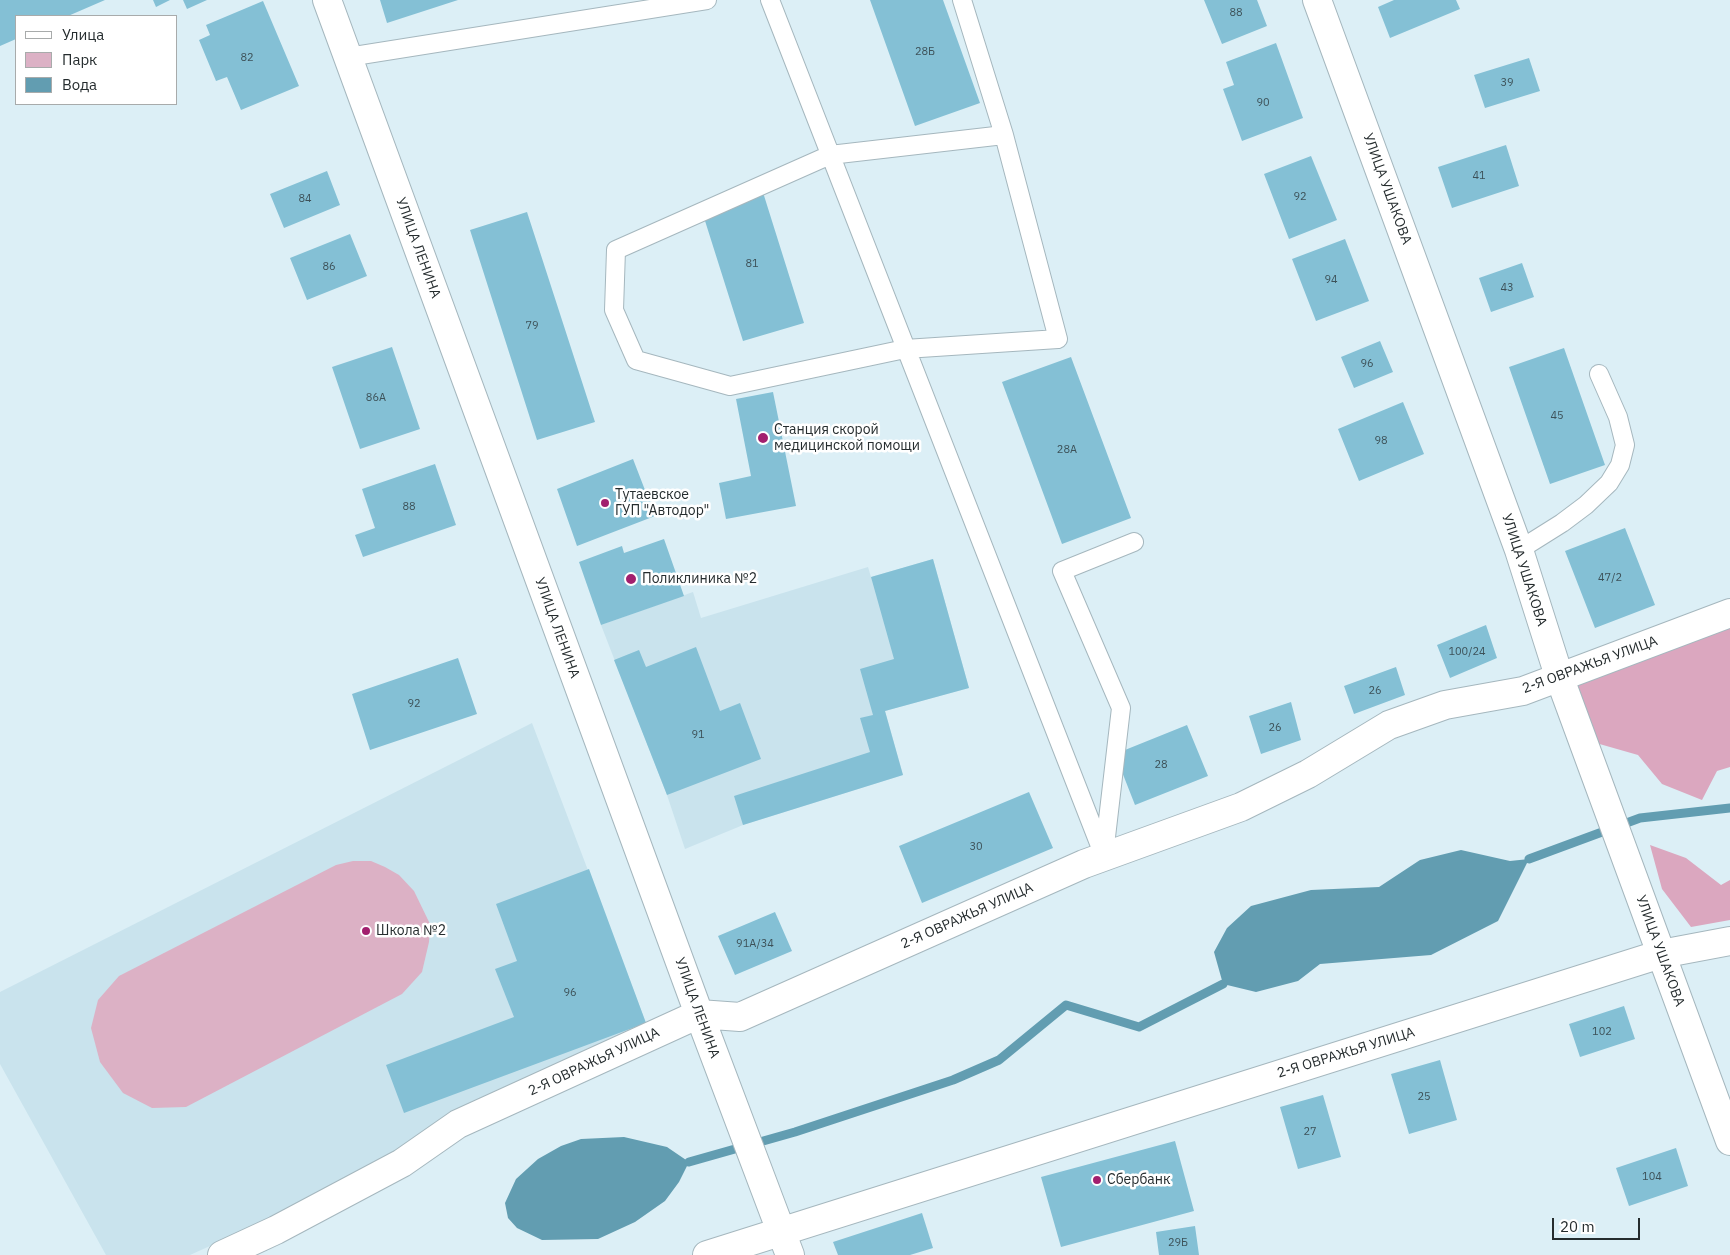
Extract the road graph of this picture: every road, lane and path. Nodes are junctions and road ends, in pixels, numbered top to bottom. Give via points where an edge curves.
1 (327, 0) edge
2 (707, 0) edge
3 (770, 0) edge
4 (962, 0) edge
5 (1317, 0) edge
6 (348, 56) junction
7 (1004, 134) junction
8 (830, 155) junction
9 (906, 349) junction
10 (1599, 374) dead end
11 (1134, 542) dead end
12 (1519, 550) junction
13 (1730, 613) edge
14 (1558, 676) junction
15 (1104, 856) junction
16 (1730, 941) edge
17 (1662, 954) junction
18 (699, 1014) junction
19 (1730, 1141) edge
20 (785, 1243) edge
21 (222, 1255) edge
22 (707, 1255) edge

1 - 6 street, УЛИЦА ЛЕНИНА
2 - 6 lane
3 - 8 lane
4 - 7 lane
5 - 12 street, УЛИЦА УШАКОВА
6 - 18 street, УЛИЦА ЛЕНИНА
7 - 8 lane
7 - 9 lane via 1058,339
8 - 9 lane
8 - 9 lane via 616,250 614,310 636,360 730,386
9 - 15 lane
10 - 12 lane via 1618,417 1625,445 1620,464 1609,483 1586,505
11 - 15 lane via 1062,571 1121,708
12 - 14 street, УЛИЦА УШАКОВА
13 - 14 street, 2-Я ОВРАЖЬЯ УЛИЦА
14 - 15 street, 2-Я ОВРАЖЬЯ УЛИЦА via 1523,691 1445,705 1389,724 1308,774 1241,807
14 - 17 street, УЛИЦА УШАКОВА
15 - 18 street, 2-Я ОВРАЖЬЯ УЛИЦА via 740,1017
16 - 17 street, 2-Я ОВРАЖЬЯ УЛИЦА
17 - 19 street, УЛИЦА УШАКОВА
17 - 20 street, 2-Я ОВРАЖЬЯ УЛИЦА
18 - 20 street, УЛИЦА ЛЕНИНА
18 - 21 street, 2-Я ОВРАЖЬЯ УЛИЦА via 458,1124 402,1164
20 - 22 street, 2-Я ОВРАЖЬЯ УЛИЦА

